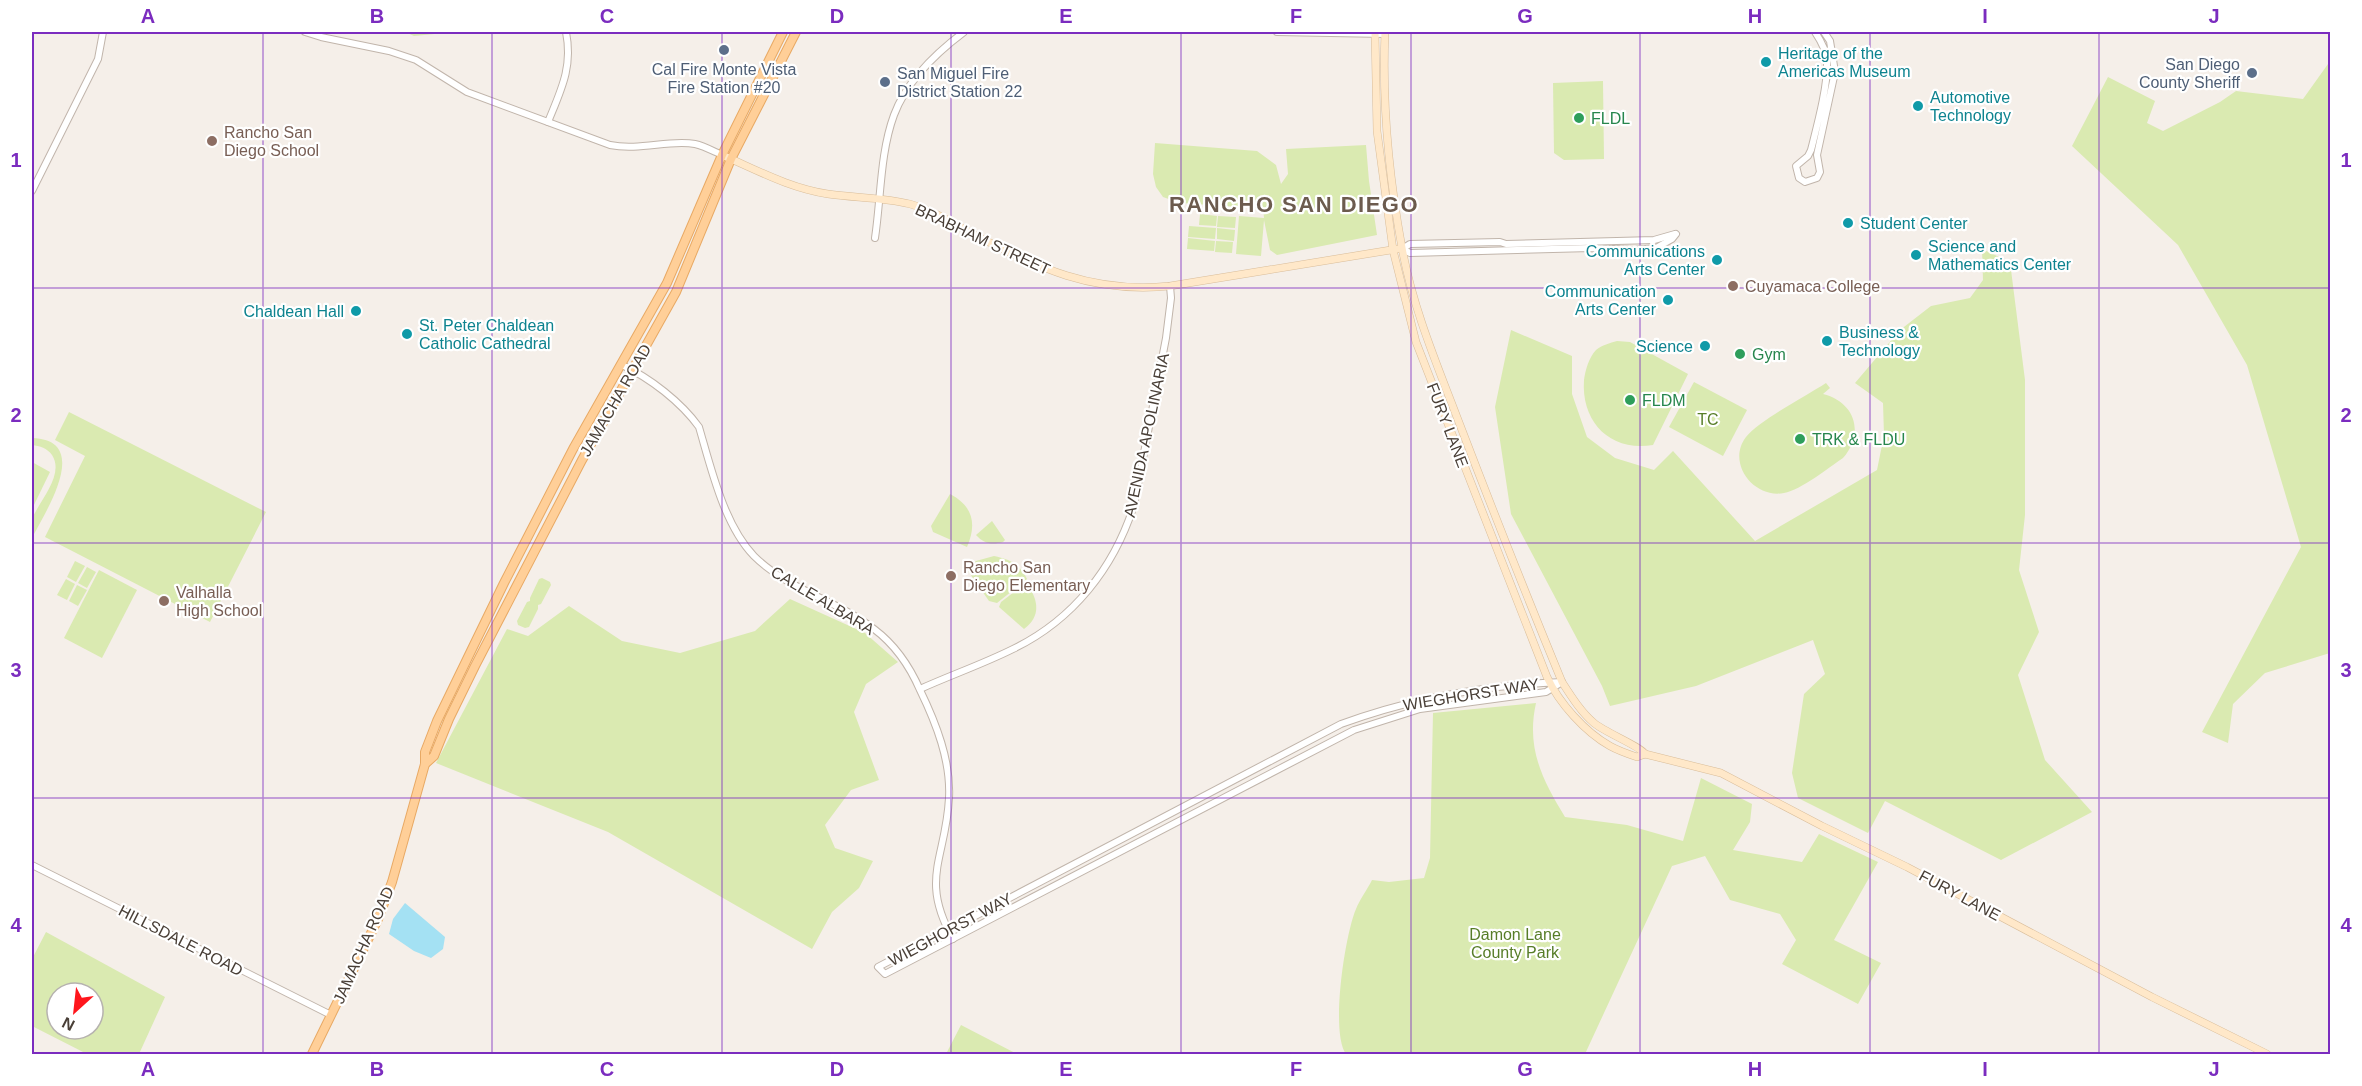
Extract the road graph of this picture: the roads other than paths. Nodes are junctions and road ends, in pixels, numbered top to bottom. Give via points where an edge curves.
1 (104, 32) edge
2 (305, 32) edge
3 (566, 32) edge
4 (783, 32) edge
5 (796, 32) edge
6 (964, 32) edge
7 (1277, 32) edge
8 (1815, 32) edge
9 (1824, 32) edge
10 (1375, 33) edge
11 (1385, 33) edge
12 (548, 122) junction
13 (1817, 137) junction
14 (722, 155) junction
15 (731, 159) junction
16 (32, 191) edge
17 (881, 199) junction
18 (875, 238) dead end
19 (1608, 241) junction
20 (1402, 249) junction
21 (1591, 249) junction
22 (1394, 250) junction
23 (1170, 286) junction
24 (622, 365) junction
25 (632, 370) junction
26 (493, 631) junction
27 (479, 636) junction
28 (1562, 682) junction
29 (1551, 686) junction
30 (920, 689) junction
31 (1645, 754) junction
32 (425, 764) junction
33 (32, 865) edge
34 (948, 930) junction
35 (953, 939) junction
36 (331, 1015) junction
37 (312, 1054) edge
38 (2267, 1054) edge

1 - 16 street via 98,59
2 - 12 street, BRABHAM STREET via 416,60 467,92
3 - 12 street via 569,60
4 - 14 main road, JAMACHA ROAD
5 - 15 main road, JAMACHA ROAD
6 - 17 street via 942,48 903,97 886,152
7 - 10 street
8 - 13 street via 1827,60
9 - 13 street via 1830,41 1835,72
10 - 11 street
10 - 22 main road, FURY LANE via 1377,131
11 - 20 main road, FURY LANE via 1388,142
12 - 14 street, BRABHAM STREET via 618,147 686,143
13 - 13 street via 1808,156 1796,166 1799,178 1805,182 1817,178 1820,172
14 - 15 main road, BRABHAM STREET
14 - 24 main road, JAMACHA ROAD via 667,283
15 - 17 main road, BRABHAM STREET via 795,187
15 - 25 main road, JAMACHA ROAD via 679,284
17 - 18 street
17 - 23 main road, BRABHAM STREET via 935,212 1061,275 1111,286
19 - 20 street via 1410,244
19 - 21 street
19 - 21 street via 1654,240 1676,234 1647,249
20 - 21 street via 1410,253
20 - 22 main road, BRABHAM STREET
20 - 28 main road, FURY LANE via 1429,345
22 - 23 main road, BRABHAM STREET
22 - 29 main road, FURY LANE via 1416,342
23 - 30 street, AVENIDA APOLINARIA via 1166,338 1134,505 1102,574 1069,612 1035,637
24 - 25 street, CALLE ALBARA
24 - 27 main road, JAMACHA ROAD via 570,455
25 - 26 main road, JAMACHA ROAD
25 - 30 street, CALLE ALBARA via 678,404 699,427 733,526 753,555 796,586 874,629 904,661
26 - 27 main road
26 - 32 main road, JAMACHA ROAD via 434,756
27 - 32 main road, JAMACHA ROAD via 437,721 425,752
28 - 29 street, WIEGHORST WAY
28 - 31 main road, FURY LANE via 1594,723 1641,748
29 - 31 main road, FURY LANE via 1580,723 1610,746 1637,757
29 - 34 street, WIEGHORST WAY via 1489,689 1417,700 1341,724
29 - 35 street, WIEGHORST WAY via 1420,709 1353,730
30 - 34 street, CALLE ALBARA via 948,768 949,801 935,886
31 - 38 main road, FURY LANE via 1721,773
32 - 36 main road, JAMACHA ROAD via 392,882
33 - 36 street, HILLSDALE ROAD
34 - 35 street, CALLE ALBARA
34 - 35 street, WIEGHORST WAY via 878,967 885,974
36 - 37 main road, JAMACHA ROAD

